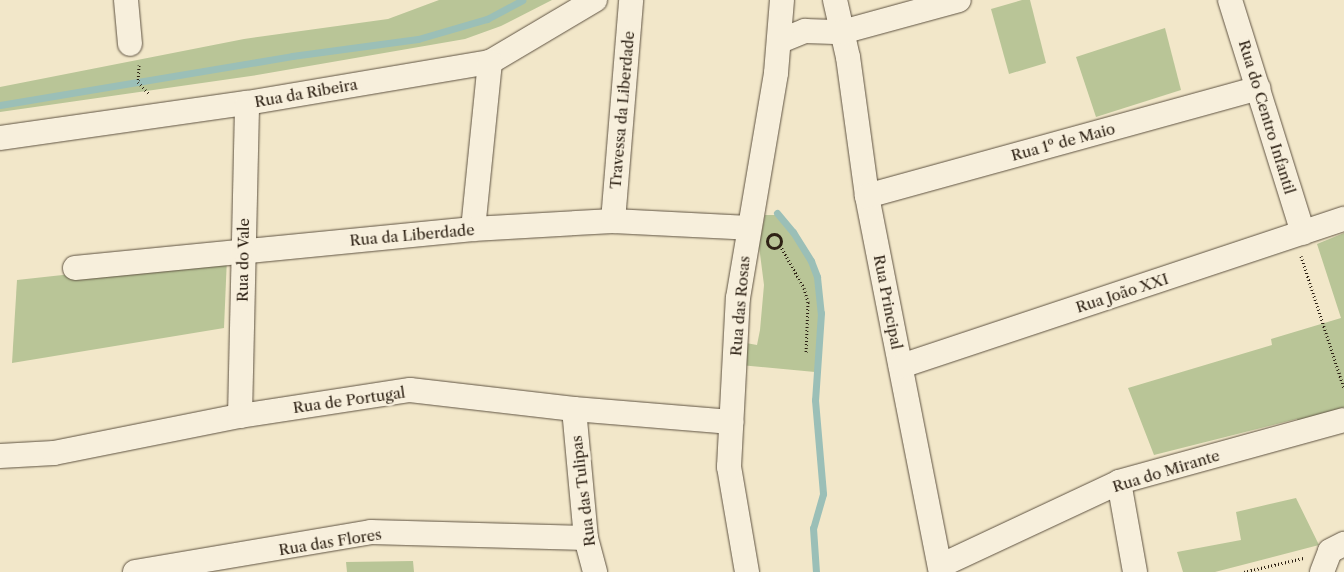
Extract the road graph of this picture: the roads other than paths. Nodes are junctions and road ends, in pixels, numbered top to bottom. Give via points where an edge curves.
1 (126, 0) edge
2 (595, 0) edge
3 (631, 0) edge
4 (782, 0) edge
5 (835, 0) edge
6 (959, 0) edge
7 (1230, 0) edge
8 (842, 32) junction
9 (780, 41) junction
10 (130, 44) road end
11 (490, 62) junction
12 (1258, 88) junction
13 (247, 103) junction
14 (0, 138) edge
15 (867, 196) junction
16 (1344, 219) edge
17 (612, 221) junction
18 (748, 228) junction
19 (474, 229) junction
20 (1299, 235) junction
21 (242, 252) junction
22 (75, 268) dead end
23 (901, 366) junction
24 (574, 410) junction
25 (240, 416) junction
26 (1344, 420) edge
27 (731, 422) junction
28 (0, 456) edge
29 (1119, 482) junction
30 (586, 538) junction
31 (941, 569) edge
32 (135, 572) edge
33 (595, 572) edge
34 (747, 572) edge
35 (1135, 572) edge

1 - 10 street
2 - 11 street, Rua da Ribeira
3 - 17 street, Travessa da Liberdade
4 - 9 street, Rua das Rosas
5 - 8 street, Rua Principal
6 - 8 street
7 - 12 street, Rua do Centro Infantil
8 - 9 street via 805,31
8 - 15 street, Rua Principal
9 - 18 street, Rua das Rosas
11 - 13 street, Rua da Ribeira
11 - 19 street
12 - 15 street, Rua 1º de Maio
12 - 20 street, Rua do Centro Infantil
13 - 14 street, Rua da Ribeira
13 - 21 street, Rua do Vale
15 - 23 street, Rua Principal
16 - 20 street, Rua João XXI
17 - 18 street, Rua da Liberdade
17 - 19 street, Rua da Liberdade
18 - 27 street, Rua das Rosas via 738,298
19 - 21 street, Rua da Liberdade
20 - 23 street, Rua João XXI
21 - 22 street, Rua da Liberdade
21 - 25 street, Rua do Vale
23 - 31 street, Rua Principal
24 - 25 street, Rua de Portugal via 410,390
24 - 27 street, Rua de Portugal
24 - 30 street, Rua das Tulipas
25 - 28 street, Rua de Portugal via 54,453
26 - 29 street, Rua do Mirante
27 - 34 street, Rua das Rosas via 728,467
29 - 31 street, Rua do Mirante
29 - 35 street
30 - 32 street, Rua das Flores via 371,532
30 - 33 street, Rua das Tulipas

